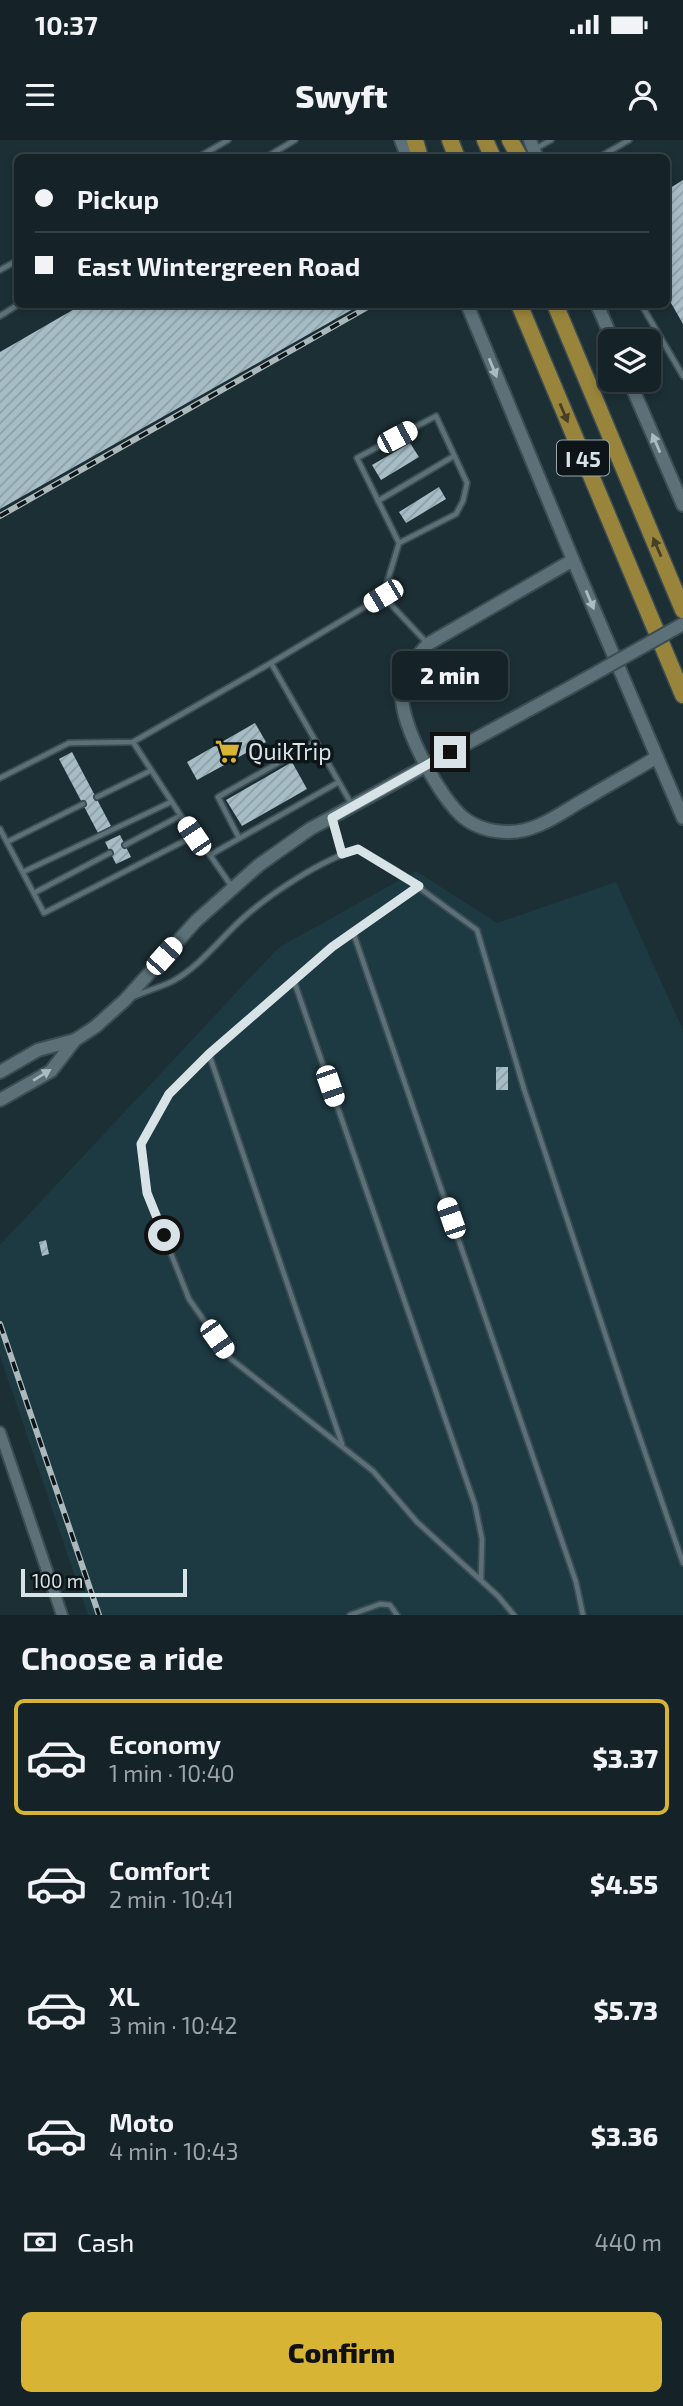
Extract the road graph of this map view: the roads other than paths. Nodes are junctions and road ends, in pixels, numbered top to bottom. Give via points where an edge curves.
1 (228, 140) edge
2 (295, 140) edge
3 (510, 140) edge
4 (551, 140) edge
5 (629, 140) edge
6 (530, 151) edge
7 (204, 154) edge
8 (272, 154) edge
9 (605, 154) edge
10 (469, 308) edge
11 (521, 308) edge
12 (557, 308) edge
13 (601, 308) edge
14 (643, 308) edge
15 (609, 329) edge
16 (683, 376) edge
17 (634, 392) edge
18 (454, 456) junction
19 (681, 497) edge
20 (378, 500) junction
21 (399, 543) junction
22 (573, 560) junction
23 (383, 596) junction
24 (683, 610) edge
25 (683, 624) edge
26 (428, 644) junction
27 (271, 663) junction
28 (683, 695) edge
29 (133, 742) junction
30 (315, 742) junction
31 (657, 757) junction
32 (426, 765) junction
33 (150, 771) junction
34 (0, 778) edge
35 (338, 782) junction
36 (97, 797) dead end
37 (171, 802) junction
38 (83, 804) dead end
39 (353, 807) junction
40 (180, 816) junction
41 (332, 818) junction
42 (683, 818) edge
43 (0, 829) edge
44 (194, 836) junction
45 (239, 838) junction
46 (7, 842) junction
47 (125, 845) dead end
48 (110, 853) dead end
49 (342, 854) junction
50 (210, 855) junction
51 (23, 872) junction
52 (419, 886) junction
53 (232, 888) junction
54 (34, 893) junction
55 (354, 932) junction
56 (294, 981) junction
57 (125, 1000) junction
58 (75, 1040) junction
59 (209, 1054) junction
60 (0, 1072) edge
61 (0, 1100) edge
62 (0, 1432) edge
63 (343, 1447) junction
64 (683, 1563) edge
65 (481, 1581) junction
66 (62, 1615) edge
67 (350, 1615) edge
68 (397, 1615) edge
69 (514, 1615) edge
70 (583, 1615) edge

1 - 7 lane
2 - 8 lane
3 - 6 highway
4 - 6 lane
5 - 9 lane
10 -> 22 main road
11 -> 28 highway, I 45
24 -> 12 highway, I 45
13 - 15 main road
14 - 16 lane
19 -> 17 main road
18 - 20 lane
18 - 20 lane via 436,416 358,458
18 - 21 lane via 467,483 456,514
20 - 21 lane
21 - 23 lane
22 - 26 main road
22 -> 31 main road
23 - 26 lane
23 - 27 lane
25 - 32 main road, bridge
26 - 32 main road via 408,668 402,695
27 - 29 lane
27 - 30 lane
29 - 33 lane
29 - 34 lane via 69,743
30 - 35 lane
30 - 45 lane via 218,797
31 - 32 main road via 545,822 514,832 492,831 463,817
31 - 42 main road
32 - 39 main road
33 - 36 lane
33 - 37 lane
35 - 39 lane
35 - 45 lane
37 - 40 lane
37 - 51 lane
38 - 46 lane
39 - 41 main road
40 - 44 lane
40 - 47 lane
41 - 49 lane
41 - 53 main road via 310,829
43 - 46 lane
44 - 50 lane
44 - 54 lane via 44,913
45 - 50 lane
46 - 51 lane
48 - 54 lane
49 - 52 lane via 358,849
49 - 57 lane via 243,918 175,980
50 - 53 lane
51 - 54 lane
52 - 55 lane
52 - 64 lane via 477,930 524,1089
53 - 57 main road
55 - 56 lane
55 - 70 lane via 576,1582
56 - 59 lane
56 - 65 lane via 475,1505
57 - 58 main road
58 - 60 main road via 38,1049
61 -> 58 main road via 51,1071
59 - 63 lane
59 - 63 lane via 169,1094 141,1144 147,1193 189,1299 231,1359
62 - 66 street
63 - 65 lane via 373,1471 417,1522
65 - 69 lane
67 - 68 lane via 380,1604 390,1605

